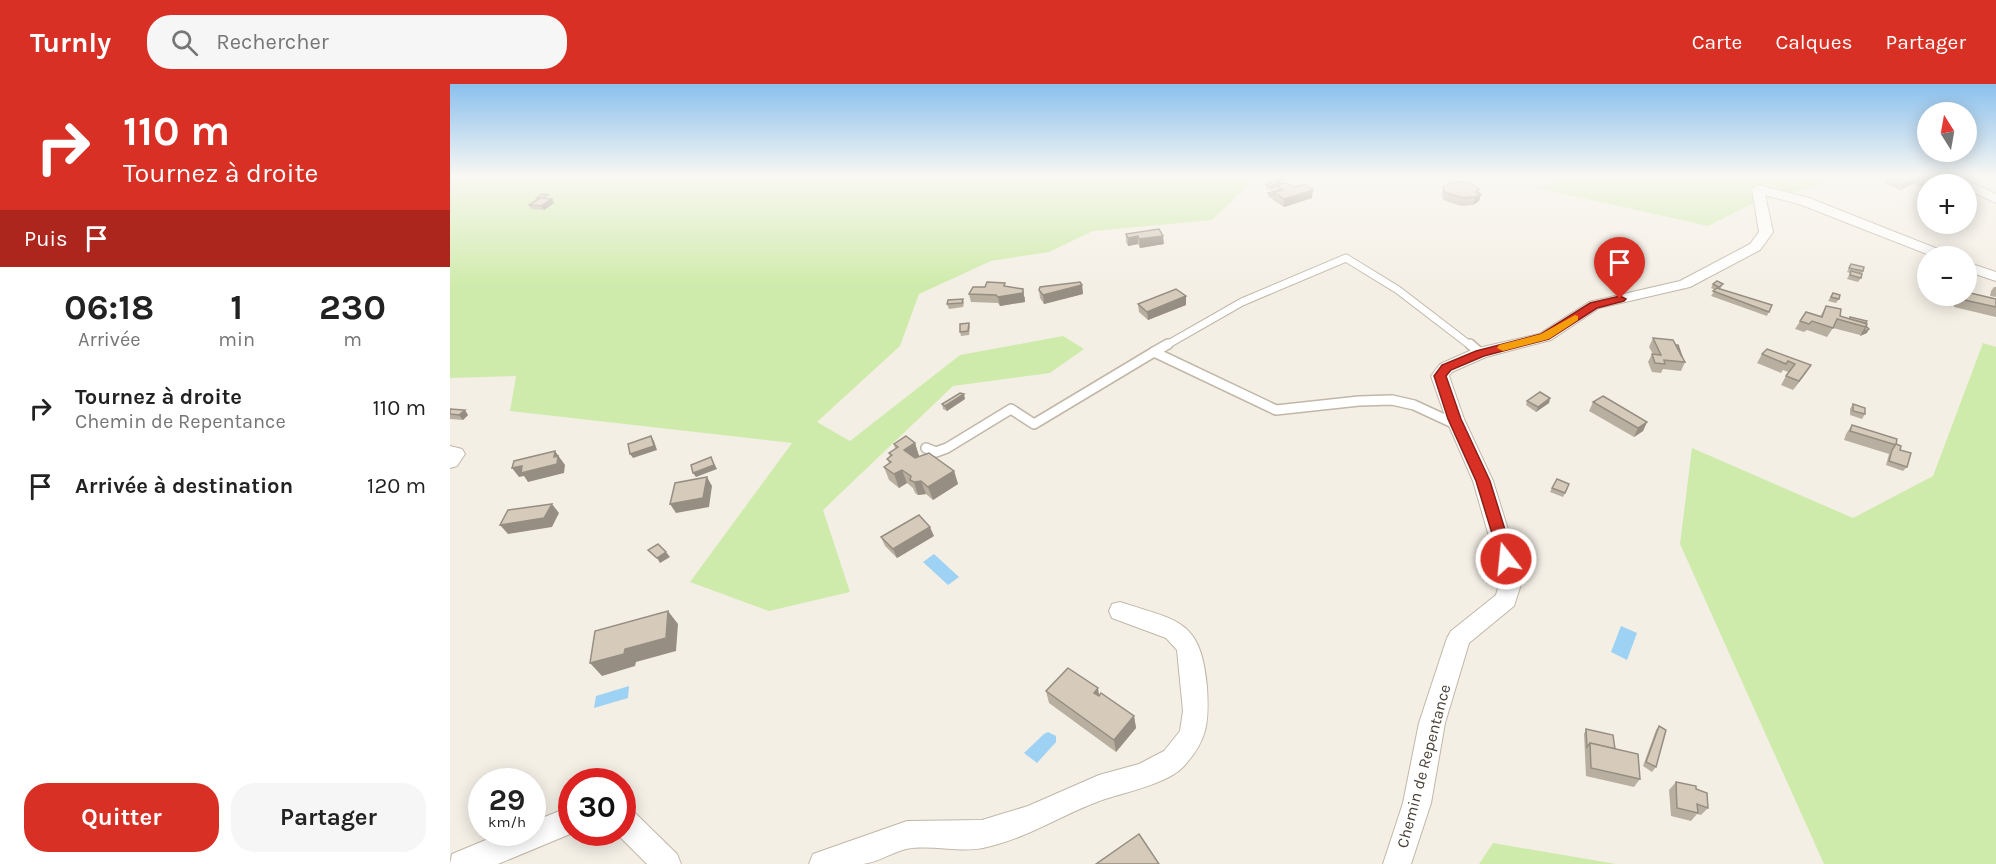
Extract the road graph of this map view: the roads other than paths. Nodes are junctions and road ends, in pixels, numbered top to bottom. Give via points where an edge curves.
1 (1763, 213) edge
2 (1835, 213) edge
3 (1918, 246) edge
4 (1977, 270) edge
5 (1996, 277) edge
6 (1154, 352) junction
7 (1480, 353) junction
8 (1458, 425) junction
9 (926, 448) dead end
10 (450, 452) edge
11 (450, 460) edge
12 (1119, 610) dead end
13 (558, 826) edge
14 (636, 834) edge
15 (462, 864) edge
16 (667, 864) edge
17 (823, 864) edge
18 (1397, 864) edge

1 - 7 street, Chemin de Repentance via 1766,232 1755,247 1685,284 1594,305 1545,337
2 - 3 street, Chemin de Repentance
4 - 5 street
6 - 7 lane via 1242,302 1346,258 1398,290
6 - 8 lane via 1276,410 1386,400 1408,403
6 - 9 lane via 1034,424 1011,409 948,448 936,452
7 - 8 street, Chemin de Repentance via 1446,368 1440,376
8 - 18 street, Chemin de Repentance via 1483,481 1512,578 1506,600 1459,638 1432,723 1417,802
10 - 11 street via 455,454
12 - 17 street via 1174,631 1188,646 1196,711 1191,736 1173,760 1144,775 982,834 907,835
13 - 15 street
14 - 16 street

